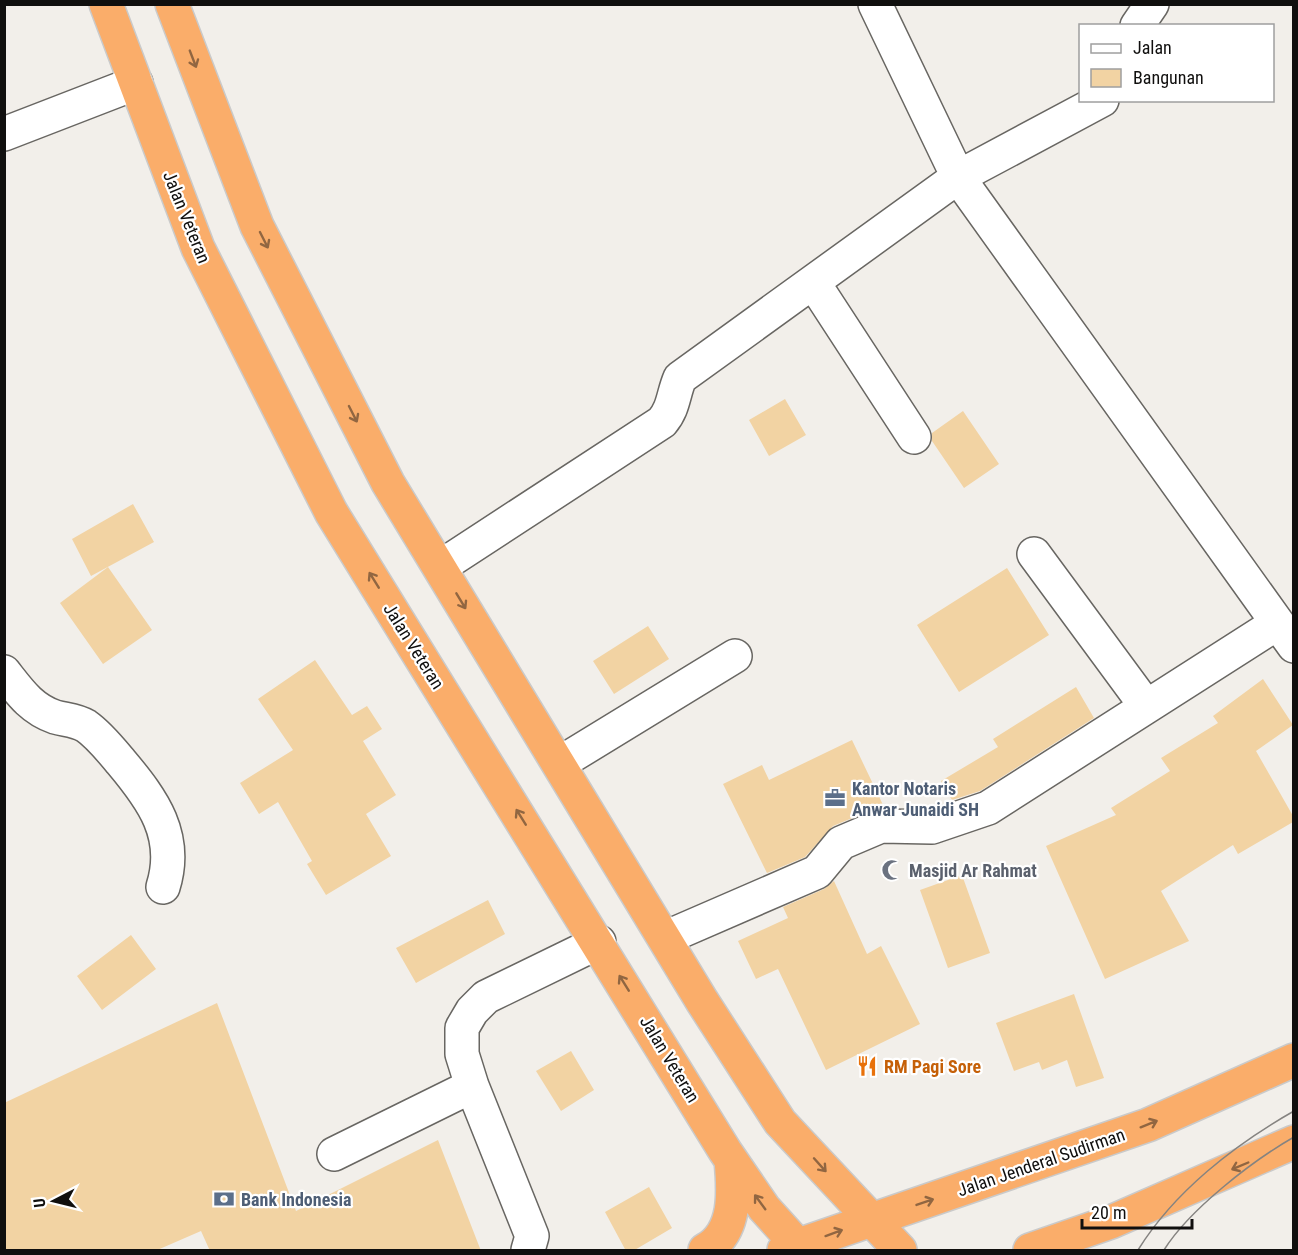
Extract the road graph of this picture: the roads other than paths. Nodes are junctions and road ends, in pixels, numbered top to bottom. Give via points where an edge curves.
1 (106, 4) edge
2 (171, 4) edge
3 (875, 4) edge
4 (1152, 4) edge
5 (1138, 24) edge
6 (136, 83) junction
7 (1098, 102) edge
8 (4, 134) edge
9 (958, 177) junction
10 (813, 282) junction
11 (914, 437) dead end
12 (1034, 554) dead end
13 (440, 567) junction
14 (1285, 635) edge
15 (735, 656) dead end
16 (4, 672) edge
17 (1146, 706) junction
18 (560, 763) junction
19 (163, 887) dead end
20 (665, 938) junction
21 (599, 942) junction
22 (1293, 1060) edge
23 (472, 1086) junction
24 (1293, 1142) edge
25 (334, 1154) dead end
26 (731, 1160) junction
27 (869, 1219) junction
28 (795, 1249) edge
29 (528, 1251) edge
30 (705, 1251) edge
31 (900, 1251) edge
32 (1030, 1251) edge

1 - 6 highway, Jalan Veteran
2 -> 13 highway via 257,226 388,483
3 - 9 street
4 - 5 street
6 - 8 street
21 -> 6 highway, Jalan Veteran via 331,512 198,248
7 - 9 street
9 - 10 street
9 - 14 street
10 - 11 street
10 - 13 street via 680,378 672,409 662,422
12 - 17 street
13 -> 18 highway
14 - 17 street
15 - 18 street
16 - 19 street via 37,709 93,732 145,790 157,810 165,838 167,874
17 - 20 street via 988,808 932,827 881,826 841,843 817,872
18 - 20 highway
20 -> 27 highway via 780,1122
21 - 23 street via 486,997 472,1011 462,1028 462,1054
26 -> 21 highway, Jalan Veteran
27 -> 22 highway, Jalan Jenderal Sudirman via 1148,1125
23 - 25 street
23 - 29 street via 532,1236
24 -> 32 highway via 1112,1221
28 -> 26 highway, Jalan Veteran
26 - 30 highway via 730,1220 721,1238
28 -> 27 highway, Jalan Jenderal Sudirman
27 - 31 highway

